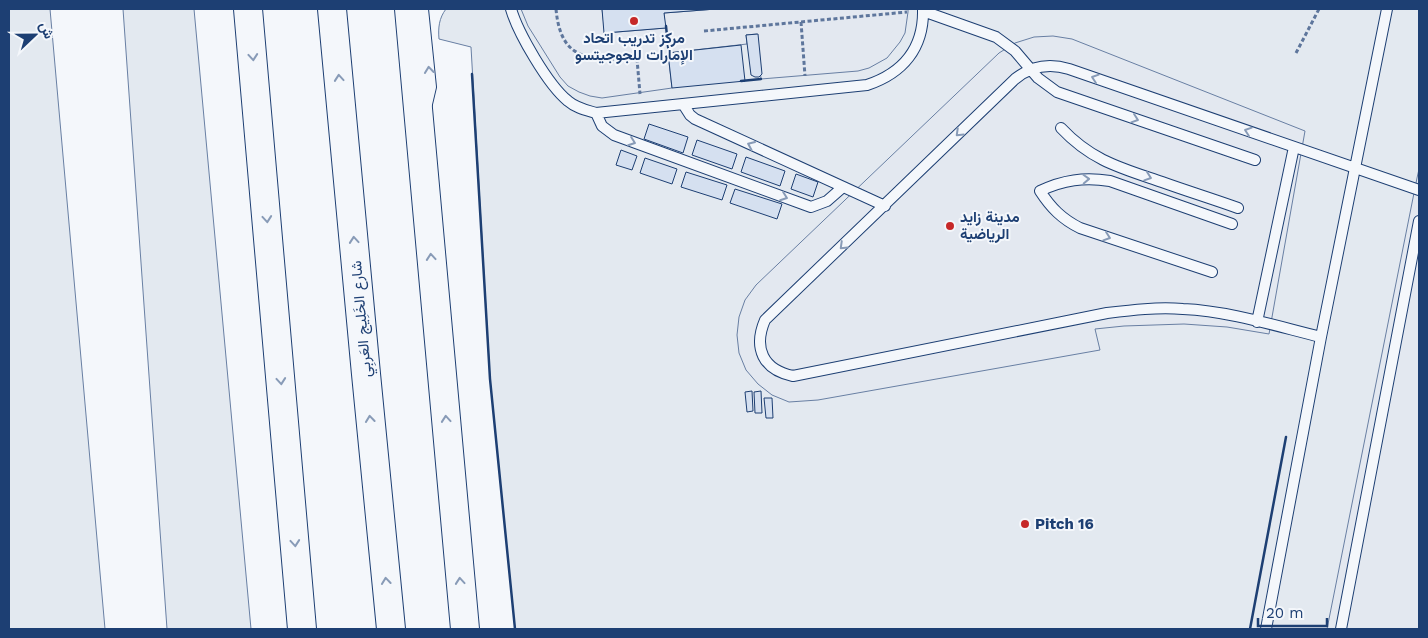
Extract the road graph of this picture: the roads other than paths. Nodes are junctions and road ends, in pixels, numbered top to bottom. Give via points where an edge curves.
1 (248, 9) edge
2 (332, 9) edge
3 (409, 9) edge
4 (423, 9) edge
5 (510, 9) edge
6 (1388, 9) edge
7 (923, 10) edge
8 (1030, 69) junction
9 (684, 104) junction
10 (596, 113) junction
11 (419, 115) junction
12 (1062, 128) dead end
13 (1294, 147) junction
14 (1254, 160) dead end
15 (1356, 168) junction
16 (843, 187) junction
17 (1419, 190) edge
18 (885, 206) junction
19 (1238, 208) dead end
20 (1419, 221) edge
21 (1232, 224) dead end
22 (1212, 272) dead end
23 (1257, 322) junction
24 (1321, 337) junction
25 (302, 629) edge
26 (391, 629) edge
27 (465, 629) edge
28 (1266, 629) edge
29 (1341, 629) edge

1 -> 25 main road
26 -> 2 main road, شارع الخَلِيج العَربِي
3 - 11 main road
11 -> 4 lane via 428,102 431,87
5 - 10 lane via 526,43 558,92 569,102
6 - 15 lane
7 - 8 lane via 996,37 1015,51
7 - 9 lane via 919,39 912,52 904,64 880,81
13 -> 8 lane via 1060,66
8 -> 14 lane via 1057,92
8 -> 18 lane via 1014,79
9 - 10 lane
16 -> 9 lane via 695,119
10 -> 16 lane via 602,126 614,136 811,207 827,201
27 -> 11 main road
12 -> 19 lane via 1085,150 1113,166
13 - 15 lane
13 - 23 lane
15 - 17 lane
15 - 24 lane
16 - 18 lane
18 -> 23 lane via 765,320 759,344 770,367 781,374 793,376 1107,313 1149,308 1216,312
20 - 29 lane
21 - 22 lane via 1110,181 1067,181 1040,191 1056,213 1080,228
23 - 24 lane
24 - 28 lane

